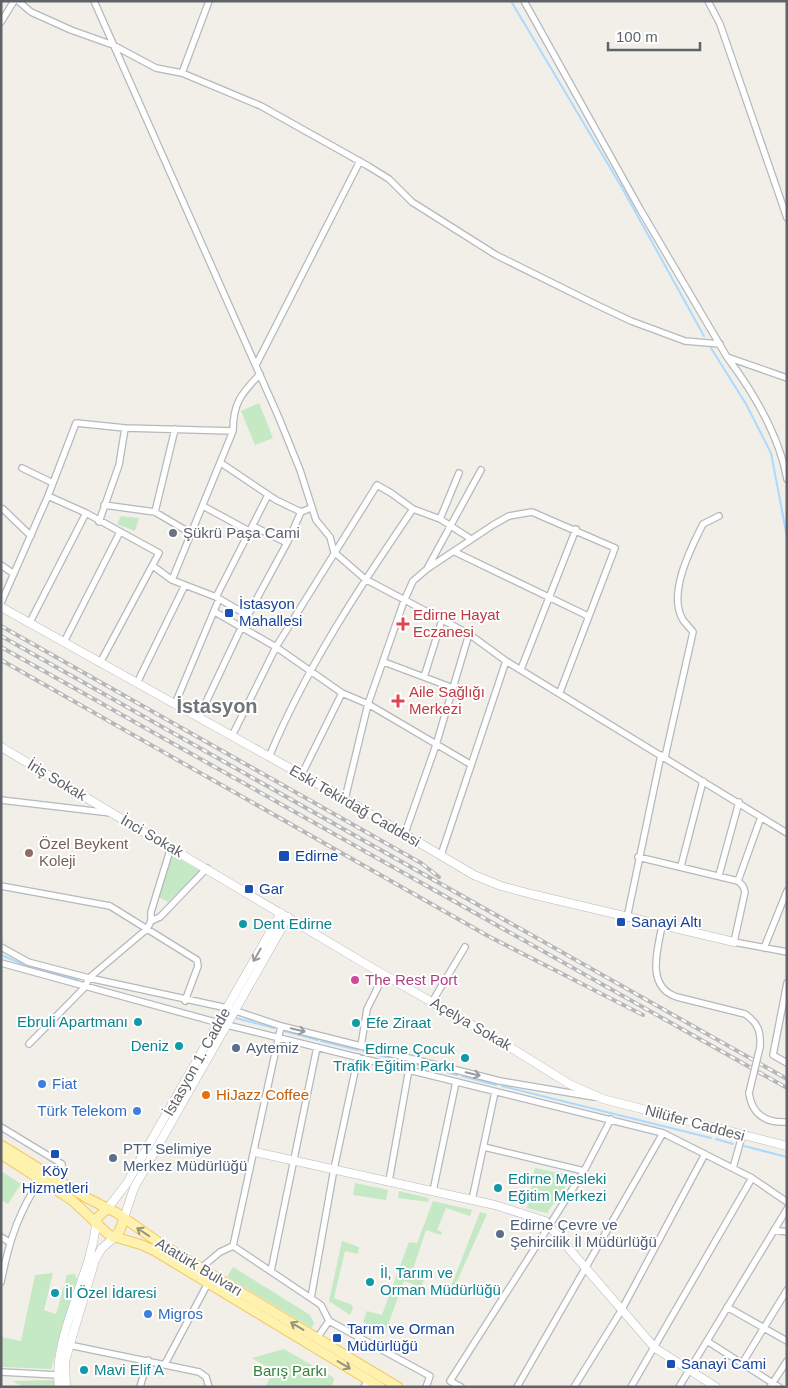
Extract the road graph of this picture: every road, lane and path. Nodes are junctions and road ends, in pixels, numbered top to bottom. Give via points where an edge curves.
1 (14, 1) edge
2 (18, 1) edge
3 (94, 1) edge
4 (209, 1) edge
5 (524, 1) edge
6 (708, 1) edge
7 (1, 22) edge
8 (113, 45) junction
9 (182, 73) junction
10 (360, 161) junction
11 (787, 218) edge
12 (720, 344) junction
13 (728, 357) junction
14 (256, 365) junction
15 (260, 374) junction
16 (787, 378) edge
17 (125, 428) junction
18 (175, 429) junction
19 (233, 431) junction
20 (221, 464) junction
21 (22, 468) dead end
22 (481, 470) dead end
23 (459, 473) dead end
24 (787, 479) edge
25 (53, 483) junction
26 (268, 495) junction
27 (48, 496) junction
28 (104, 505) junction
29 (203, 506) junction
30 (311, 508) junction
31 (3, 509) dead end
32 (413, 509) junction
33 (155, 512) junction
34 (301, 512) junction
35 (86, 513) junction
36 (719, 516) dead end
37 (440, 518) junction
38 (99, 522) junction
39 (451, 525) junction
40 (251, 528) junction
41 (576, 529) junction
42 (120, 532) junction
43 (192, 534) junction
44 (31, 536) junction
45 (472, 539) junction
46 (287, 543) junction
47 (334, 552) junction
48 (455, 552) junction
49 (1, 565) edge
50 (153, 566) junction
51 (426, 569) junction
52 (14, 574) junction
53 (365, 579) junction
54 (172, 580) junction
55 (185, 585) junction
56 (217, 598) junction
57 (549, 598) junction
58 (404, 601) junction
59 (1, 605) edge
60 (214, 612) junction
61 (247, 615) junction
62 (588, 616) junction
63 (442, 620) junction
64 (30, 622) junction
65 (242, 626) junction
66 (469, 634) junction
67 (64, 642) junction
68 (276, 647) junction
69 (506, 661) junction
70 (384, 662) junction
71 (100, 663) junction
72 (520, 669) junction
73 (310, 670) junction
74 (424, 677) junction
75 (137, 683) junction
76 (453, 688) junction
77 (560, 692) junction
78 (342, 694) junction
79 (175, 704) junction
80 (368, 704) junction
81 (199, 717) junction
82 (232, 736) junction
83 (436, 745) junction
84 (1, 747) edge
85 (269, 756) junction
86 (663, 756) junction
87 (470, 764) junction
88 (301, 776) junction
89 (703, 781) junction
90 (345, 799) junction
91 (1, 800) edge
92 (739, 802) junction
93 (113, 813) junction
94 (761, 817) junction
95 (405, 833) junction
96 (787, 833) edge
97 (171, 847) junction
98 (441, 855) junction
99 (638, 857) junction
100 (681, 866) junction
101 (207, 868) junction
102 (719, 875) junction
103 (738, 881) junction
104 (1, 886) edge
105 (787, 890) edge
106 (284, 915) junction
107 (627, 918) junction
108 (151, 921) junction
109 (662, 926) junction
110 (147, 929) junction
111 (734, 942) junction
112 (1, 947) edge
113 (465, 947) dead end
114 (764, 948) junction
115 (787, 952) edge
116 (1, 963) edge
117 (384, 974) junction
118 (89, 978) junction
119 (787, 983) edge
120 (85, 987) junction
121 (185, 1000) junction
122 (432, 1002) junction
123 (231, 1009) junction
124 (223, 1024) junction
125 (281, 1026) junction
126 (278, 1037) junction
127 (29, 1044) dead end
128 (361, 1046) junction
129 (317, 1047) junction
130 (358, 1057) junction
131 (787, 1062) edge
132 (409, 1069) junction
133 (456, 1082) junction
134 (495, 1092) junction
135 (603, 1099) junction
136 (611, 1119) junction
137 (787, 1122) edge
138 (1, 1127) edge
139 (663, 1133) junction
140 (742, 1136) junction
141 (1, 1145) edge
142 (787, 1146) edge
143 (484, 1148) junction
144 (255, 1152) junction
145 (1, 1154) edge
146 (705, 1154) junction
147 (293, 1160) junction
148 (733, 1168) junction
149 (334, 1169) junction
150 (584, 1171) junction
151 (752, 1178) junction
152 (388, 1181) junction
153 (62, 1183) junction
154 (33, 1191) dead end
155 (433, 1191) junction
156 (472, 1200) junction
157 (787, 1202) edge
158 (108, 1208) junction
159 (787, 1209) edge
160 (124, 1218) junction
161 (96, 1224) junction
162 (548, 1225) junction
163 (774, 1230) junction
164 (787, 1232) edge
165 (1, 1237) edge
166 (114, 1238) junction
167 (9, 1242) junction
168 (233, 1246) junction
169 (586, 1267) junction
170 (201, 1268) junction
171 (271, 1271) junction
172 (1, 1282) edge
173 (208, 1283) junction
174 (787, 1290) edge
175 (311, 1298) junction
176 (727, 1308) junction
177 (621, 1311) junction
178 (329, 1321) junction
179 (764, 1328) junction
180 (317, 1338) junction
181 (787, 1341) edge
182 (707, 1342) junction
183 (69, 1345) junction
184 (654, 1348) junction
185 (148, 1360) junction
186 (787, 1361) edge
187 (743, 1362) junction
188 (165, 1364) junction
189 (689, 1370) junction
190 (1, 1372) edge
191 (58, 1375) junction
192 (367, 1383) edge
193 (771, 1385) edge
194 (60, 1386) edge
195 (140, 1387) edge
196 (210, 1387) edge
197 (380, 1387) edge
198 (398, 1387) edge
199 (426, 1387) edge
200 (461, 1387) edge
201 (517, 1387) edge
202 (574, 1387) edge
203 (631, 1387) edge
204 (679, 1387) edge
205 (716, 1387) edge
206 (779, 1387) edge

1 - 7 street
2 - 8 street via 39,15
3 - 8 street
4 - 9 street
5 - 12 street
6 - 11 street via 720,24
8 - 9 street via 156,68
8 - 14 street
9 - 10 street via 244,98
10 - 12 street via 389,179 412,202 496,255 631,321 685,341
10 - 14 street
12 - 13 street
13 - 16 street
13 - 24 street via 766,418 777,442
14 - 15 street
15 - 19 street via 246,388 234,408
15 - 30 street via 300,470
17 - 18 street
17 - 25 street via 76,423
17 - 28 street via 119,465
18 - 19 street
18 - 33 street
19 - 20 street
20 - 26 street
20 - 29 street
21 - 25 street
22 - 39 street
23 - 37 street
25 - 27 street
26 - 34 street
26 - 40 street
27 - 35 street
27 - 44 street
28 - 33 street
28 - 38 street
29 - 40 street
29 - 43 street
30 - 34 street
30 - 47 street via 330,537
31 - 44 street
32 - 37 street
32 - 47 street via 377,485
32 - 53 street
33 - 43 street
34 - 46 street
35 - 38 street
35 - 64 street
36 - 86 street via 703,524 681,576 679,606 682,619 693,632
37 - 39 street
38 - 42 street
39 - 45 street
39 - 51 street
40 - 46 street
40 - 56 street
41 - 45 street via 532,512 521,512
41 - 57 street
41 - 62 street via 615,548
42 - 50 street via 158,553
42 - 67 street
43 - 54 street
44 - 52 street
45 - 48 street
46 - 61 street
47 - 53 street
47 - 68 street
48 - 51 street
48 - 57 street
49 - 52 street
50 - 54 street
50 - 71 street
51 - 58 street via 413,581
52 - 59 street
53 - 58 street
53 - 73 street
54 - 55 street
55 - 56 street
55 - 75 street
56 - 60 street
56 - 61 street
57 - 62 street
57 - 72 street
58 - 63 street
58 - 70 street
59 - 64 main road, Eski Tekirdağ Caddesi
60 - 65 street
60 - 79 street
61 - 65 street
62 - 77 street
63 - 66 street
63 - 74 street
64 - 67 main road, Eski Tekirdağ Caddesi
65 - 68 street
65 - 81 street
66 - 69 street
66 - 76 street
67 - 71 main road, Eski Tekirdağ Caddesi
68 - 73 street
68 - 82 street
69 - 72 street
69 - 87 street
70 - 74 street
70 - 80 street
71 - 75 main road, Eski Tekirdağ Caddesi
72 - 77 street
73 - 78 street
73 - 85 street
74 - 76 street
75 - 79 main road, Eski Tekirdağ Caddesi
76 - 83 street
77 - 86 street
78 - 80 street
78 - 88 street
79 - 81 main road, Eski Tekirdağ Caddesi
80 - 83 street
80 - 90 street
81 - 82 main road, Eski Tekirdağ Caddesi
82 - 85 main road, Eski Tekirdağ Caddesi
83 - 87 street
83 - 95 street
84 - 93 main road, İriş Sokak
85 - 88 main road, Eski Tekirdağ Caddesi
86 - 89 street
86 - 99 street
87 - 98 street
88 - 90 main road, Eski Tekirdağ Caddesi
89 - 92 street
89 - 100 street
90 - 95 main road, Eski Tekirdağ Caddesi
91 - 93 street, İnci Sokak
92 - 94 street
92 - 102 street
93 - 97 main road, İnci Sokak
94 - 96 street
94 - 103 street
95 - 98 main road, Eski Tekirdağ Caddesi
97 - 101 main road, İnci Sokak
97 - 108 street
98 - 107 main road, Eski Tekirdağ Caddesi via 474,875 501,886
99 - 100 street
99 - 107 street
100 - 102 street
101 - 106 main road, İnci Sokak
101 - 108 street via 160,917
102 - 103 street
103 - 111 street via 744,892
104 - 110 street via 110,906
105 - 114 street
106 - 117 main road, Açelya Sokak
106 - 123 main road, İstasyon 1. Cadde
107 - 109 main road, Eski Tekirdağ Caddesi
108 - 110 street
109 - 111 main road, Eski Tekirdağ Caddesi
109 - 137 street, bridge via 656,970 662,989 677,997 745,1014 753,1020 759,1028 760,1047 749,1093 752,1108 762,1118
110 - 118 street
110 - 121 street via 197,960 198,966
111 - 114 street
112 - 118 street via 28,962
113 - 122 street
114 - 115 street
116 - 120 street
117 - 122 main road, Açelya Sokak
117 - 128 street via 368,1009
118 - 120 street
118 - 121 street
119 - 131 street via 773,1055
120 - 124 street
120 - 127 street
121 - 123 street
122 - 135 main road, Açelya Sokak via 571,1085
123 - 124 main road, İstasyon 1. Cadde
123 - 125 street
124 - 126 street
124 - 158 main road, İstasyon 1. Cadde via 127,1183
124 - 160 main road, İstasyon 1. Cadde via 134,1188
125 - 126 street
125 -> 128 street
126 - 129 street
126 - 144 street
128 -> 135 street via 500,1080
129 - 130 street
129 - 147 street
130 - 132 street
130 - 149 street
132 - 133 street
132 - 152 street
133 - 134 street
133 - 155 street
134 - 136 street
134 - 143 street
135 - 140 main road, Nilüfer Caddesi
136 - 139 street
136 - 150 street
138 - 153 street via 62,1164
139 - 146 street
139 - 169 street
140 - 142 main road, Nilüfer Caddesi
140 - 148 street
141 - 153 main road, Atatürk Bulvarı
143 - 150 street
143 - 156 street
144 - 147 main road
144 - 168 street
145 - 161 main road, Atatürk Bulvarı via 73,1201
146 - 148 street
146 - 177 street
147 - 149 main road
147 - 171 street
148 - 151 street
149 - 152 main road
149 - 175 street
150 - 162 street
151 - 157 street
151 - 184 street
152 - 155 main road
153 - 158 main road, Atatürk Bulvarı
154 - 167 street
155 - 156 main road
156 - 162 main road via 531,1215
158 - 160 main road, Atatürk Bulvarı
158 - 161 main road via 98,1217
159 - 163 street
160 - 166 main road
170 -> 160 main road, Atatürk Bulvarı
161 - 166 main road, Atatürk Bulvarı
161 - 191 main road via 59,1354
162 - 169 main road
162 - 200 street via 450,1381
163 - 164 street
163 - 176 street
165 - 167 street
166 - 173 main road, Atatürk Bulvarı via 142,1245
166 - 183 main road via 102,1248 95,1260
167 - 172 street
168 - 170 street
168 - 171 street
169 - 177 main road
169 - 201 street
180 -> 170 main road, Atatürk Bulvarı
171 - 175 street
173 - 188 street
173 -> 192 main road, Atatürk Bulvarı
174 - 179 street
175 - 178 street via 321,1305
176 - 179 street
176 - 182 street
177 - 184 main road
177 - 202 street
178 - 180 street
178 - 199 street via 430,1376
179 - 181 street
179 - 187 street
180 - 198 main road, Atatürk Bulvarı
182 - 187 street
182 - 189 street
183 - 185 street
183 - 194 main road
184 - 189 main road
184 - 203 street
185 - 188 street
185 - 195 street
186 - 193 street
187 - 193 street
188 - 196 street via 199,1372 206,1377
189 - 204 street
189 - 205 main road
190 - 191 street
191 - 194 main road
192 - 197 main road, Atatürk Bulvarı
193 - 206 street

